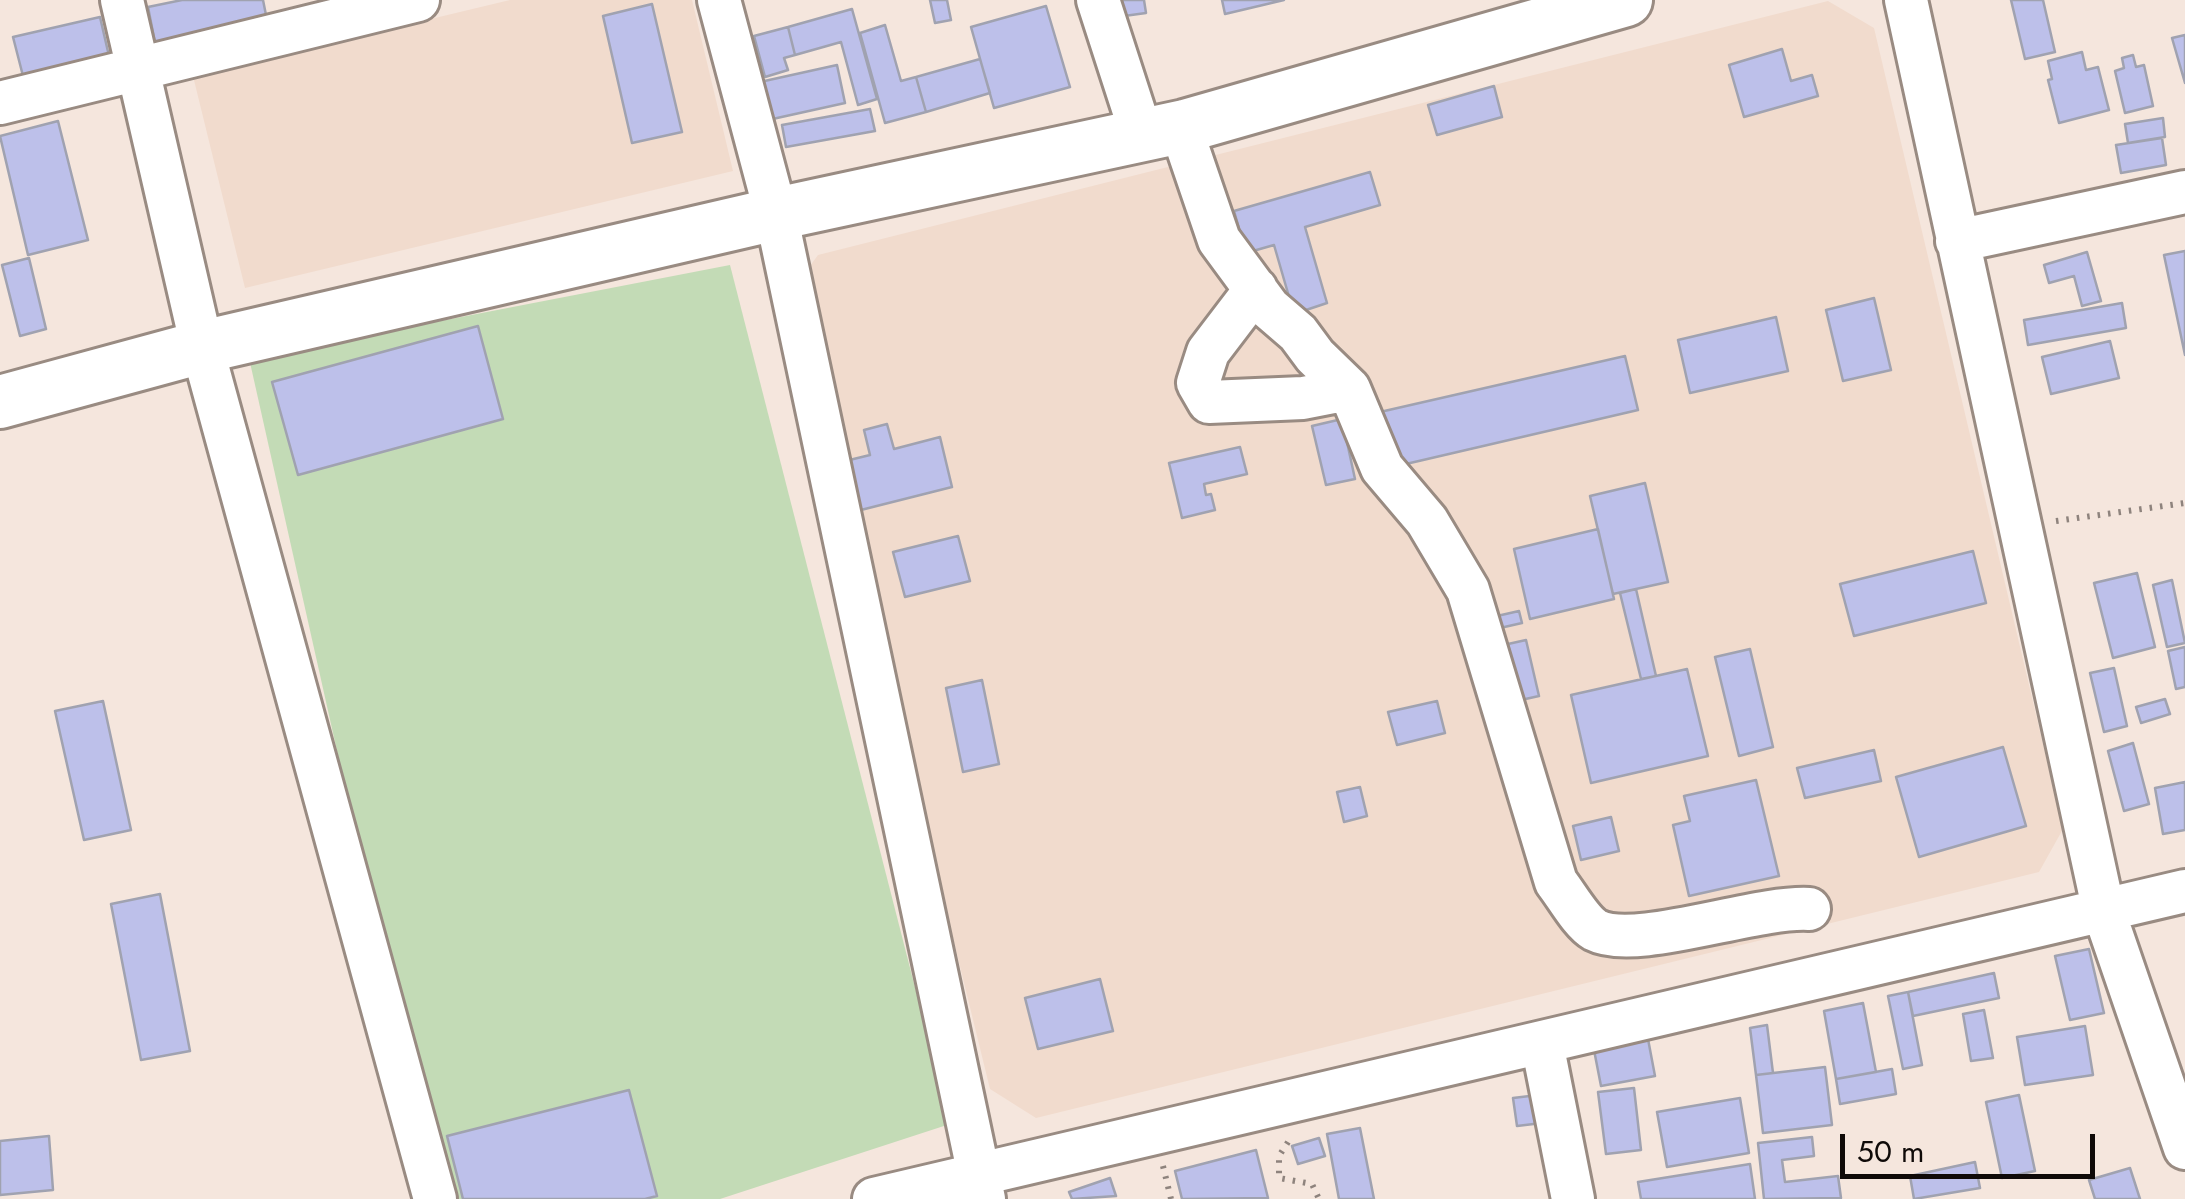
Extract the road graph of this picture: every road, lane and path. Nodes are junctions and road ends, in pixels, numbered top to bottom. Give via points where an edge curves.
1 (122, 0) edge
2 (418, 0) edge
3 (719, 0) edge
4 (1098, 0) edge
5 (1626, 0) edge
6 (1906, 0) edge
7 (138, 70) junction
8 (0, 103) edge
9 (1164, 131) junction
10 (2185, 192) edge
11 (776, 214) junction
12 (1958, 241) junction
13 (1256, 290) junction
14 (202, 347) junction
15 (1349, 388) junction
16 (0, 402) edge
17 (2185, 503) edge
18 (2020, 526) junction
19 (2185, 891) edge
20 (1808, 910) dead end
21 (2104, 912) junction
22 (1542, 1043) junction
23 (1312, 1097) junction
24 (2185, 1148) edge
25 (981, 1187) edge
26 (435, 1199) edge
27 (874, 1199) edge
28 (1318, 1199) edge
29 (1573, 1199) edge

1 - 7 street
2 - 7 street
3 - 11 street
4 - 9 street
5 - 9 main road
6 - 12 street
7 - 8 street
7 - 14 street
9 - 11 main road
9 - 13 street via 1188,149 1220,240
10 - 12 street
11 - 14 main road
11 - 25 street
12 - 18 street
13 - 15 street
13 - 15 street via 1208,352 1198,383 1210,402 1303,398
14 - 16 main road
14 - 26 street
15 - 20 street via 1382,468 1427,521 1468,590 1556,882 1594,930 1625,937 1784,908
17 - 18 path
18 - 21 street
19 - 21 street
21 - 22 street
21 - 24 street
22 - 23 street
22 - 29 street
23 - 25 street
23 - 28 path via 1280,1156 1279,1178 1312,1184
25 - 27 street

